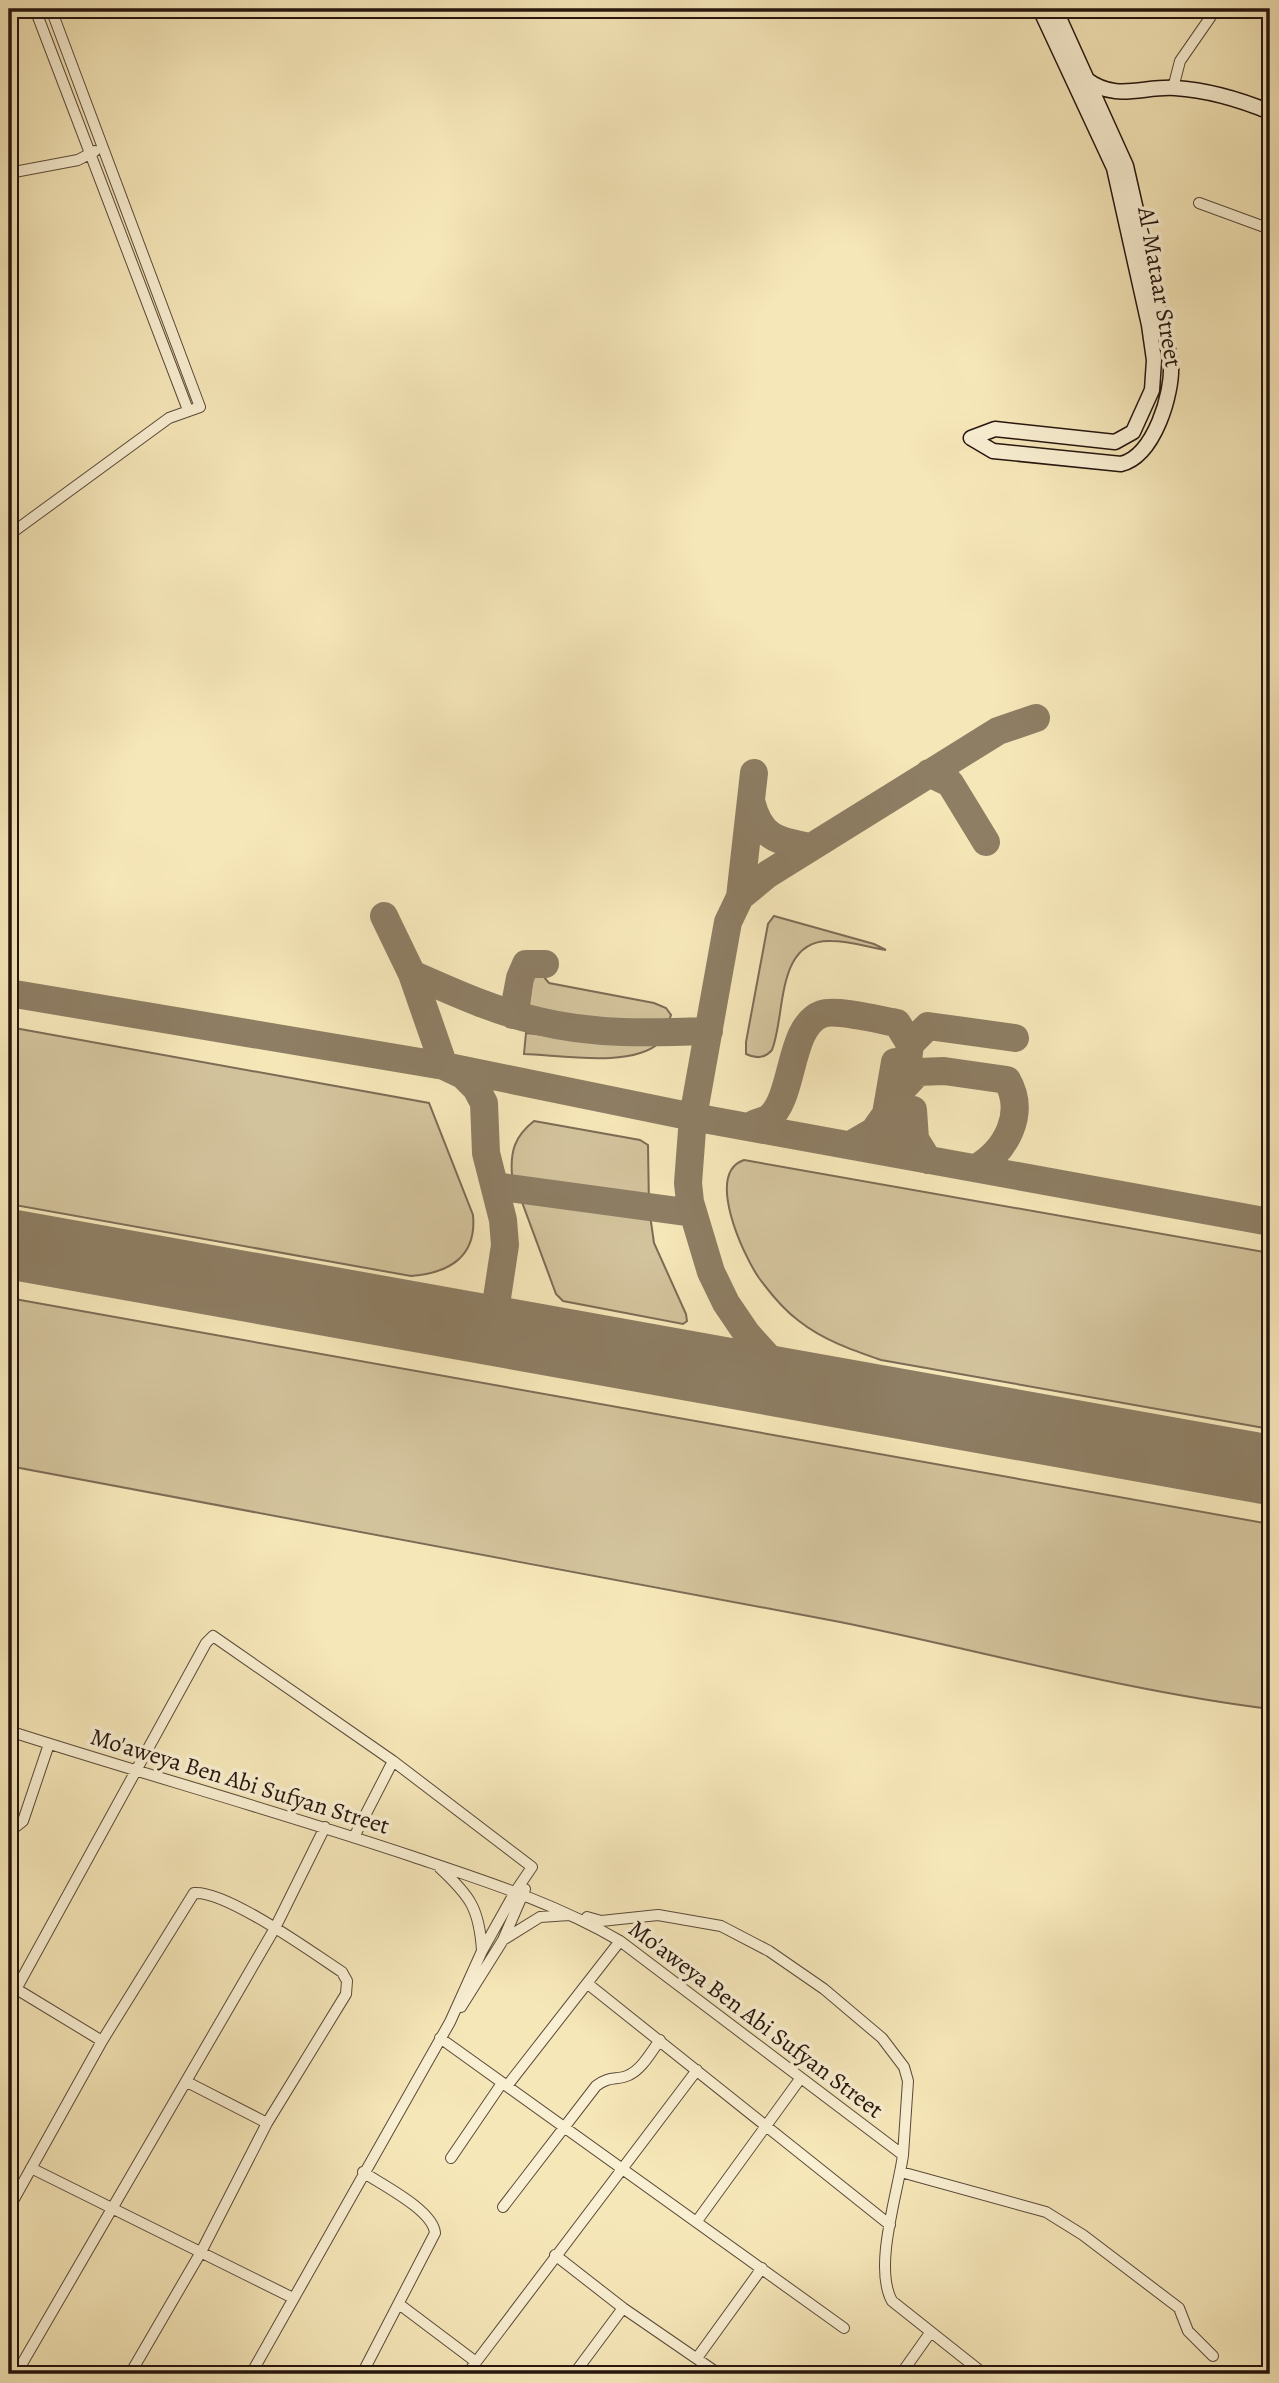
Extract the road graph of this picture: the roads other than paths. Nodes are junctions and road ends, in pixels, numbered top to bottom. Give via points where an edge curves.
1 (36, 9) edge
2 (51, 9) edge
3 (1040, 9) edge
4 (1055, 9) edge
5 (1216, 9) edge
6 (68, 53) junction
7 (55, 58) junction
8 (1085, 78) junction
9 (1173, 88) junction
10 (1270, 112) edge
11 (104, 148) junction
12 (90, 152) junction
13 (109, 159) junction
14 (78, 160) junction
15 (95, 163) junction
16 (9, 173) edge
17 (1199, 203) dead end
18 (1270, 229) edge
19 (1153, 312) junction
20 (1152, 348) junction
21 (1171, 363) junction
22 (1150, 400) junction
23 (1166, 403) junction
24 (188, 410) junction
25 (9, 535) edge
26 (9, 1731) edge
27 (50, 1744) junction
28 (393, 1761) junction
29 (133, 1771) junction
30 (325, 1827) junction
31 (9, 1832) edge
32 (354, 1837) junction
33 (437, 1865) junction
34 (519, 1893) junction
35 (573, 1914) junction
36 (275, 1928) junction
37 (503, 1940) junction
38 (620, 1941) junction
39 (482, 1951) junction
40 (588, 1984) junction
41 (18, 1990) junction
42 (9, 2002) edge
43 (450, 2022) junction
44 (440, 2038) junction
45 (660, 2040) junction
46 (102, 2041) junction
47 (697, 2070) junction
48 (800, 2079) junction
49 (187, 2082) junction
50 (504, 2085) junction
51 (267, 2123) junction
52 (767, 2125) junction
53 (562, 2126) junction
54 (903, 2155) junction
55 (451, 2158) dead end
56 (31, 2168) junction
57 (622, 2168) junction
58 (363, 2172) junction
59 (901, 2172) junction
60 (503, 2207) dead end
61 (9, 2208) edge
62 (113, 2208) junction
63 (697, 2221) junction
64 (890, 2225) junction
65 (201, 2252) junction
66 (555, 2255) junction
67 (762, 2268) junction
68 (293, 2298) junction
69 (399, 2304) junction
70 (624, 2308) junction
71 (844, 2328) dead end
72 (930, 2333) junction
73 (1213, 2356) dead end
74 (696, 2358) junction
75 (476, 2362) junction
76 (983, 2373) edge
77 (16, 2374) edge
78 (130, 2374) edge
79 (251, 2374) edge
80 (362, 2374) edge
81 (467, 2374) edge
82 (574, 2374) edge
83 (719, 2374) edge
84 (901, 2374) edge
85 (997, 2374) edge

1 - 7 street
2 - 6 street
3 - 19 street, Al-Mataar Street via 1114,168
4 - 8 street, Al-Mataar Street
5 - 9 street via 1180,61
6 - 7 street
6 - 11 street
7 - 12 street
8 - 9 street via 1118,93
8 - 19 street, Al-Mataar Street via 1126,166
9 - 10 street via 1223,96
11 - 12 street
11 - 13 street
12 - 14 street
12 - 15 street
13 - 15 street
13 - 24 street via 200,407
14 - 15 street
14 - 16 street
15 - 24 street
17 - 18 street
19 - 20 street, Al-Mataar Street
19 - 21 street, Al-Mataar Street
20 - 21 street via 1163,369 1168,370
20 - 22 street, Al-Mataar Street
21 - 23 street, Al-Mataar Street
22 - 23 street
22 - 23 street, Al-Mataar Street via 1133,432 1115,442 995,429 971,438 993,451 1121,464 1144,452
24 - 25 street via 169,418
26 - 27 street, Mo'aweya Ben Abi Sufyan Street
27 - 29 street, Mo'aweya Ben Abi Sufyan Street
27 - 31 street via 23,1821
28 - 29 street via 213,1636
28 - 32 street
28 - 34 street via 532,1867
29 - 30 street, Mo'aweya Ben Abi Sufyan Street
29 - 41 street
30 - 32 street, Mo'aweya Ben Abi Sufyan Street
30 - 36 street
32 - 33 street, Mo'aweya Ben Abi Sufyan Street
33 - 34 street, Mo'aweya Ben Abi Sufyan Street
33 - 39 street via 472,1901
34 - 35 street, Mo'aweya Ben Abi Sufyan Street
34 - 37 street
34 - 39 street
35 - 37 street via 540,1917
35 - 38 street, Mo'aweya Ben Abi Sufyan Street
35 - 54 street via 601,1921 658,1915 721,1926 769,1951 824,1989 882,2038 904,2067 908,2081
36 - 46 street via 194,1892
36 - 49 street
36 - 51 street via 342,1972 348,1988
37 - 43 street
38 - 40 street
38 - 48 street, Mo'aweya Ben Abi Sufyan Street
39 - 43 street
40 - 45 street
40 - 50 street
41 - 42 street
41 - 46 street
43 - 44 street
44 - 50 street
44 - 58 street
45 - 47 street
45 - 53 street via 629,2075 610,2077 596,2085
46 - 56 street
47 - 52 street
47 - 57 street
48 - 52 street
48 - 54 street, Mo'aweya Ben Abi Sufyan Street
49 - 51 street
49 - 62 street
50 - 53 street
50 - 55 street
51 - 65 street
52 - 63 street
52 - 64 street
53 - 57 street
53 - 60 street
54 - 59 street
56 - 61 street
56 - 62 street
57 - 63 street
57 - 66 street
58 - 68 street
58 - 69 street via 434,2224 432,2243
59 - 64 street
59 - 73 street via 1035,2208 1058,2219 1179,2308 1188,2331
62 - 65 street
62 - 77 street
63 - 67 street
64 - 72 street via 887,2290 892,2301
65 - 68 street
65 - 78 street
66 - 70 street
66 - 75 street
67 - 71 street
67 - 74 street
68 - 79 street
69 - 75 street
69 - 80 street
70 - 74 street
70 - 82 street
72 - 76 street
72 - 84 street
74 - 83 street
75 - 81 street
76 - 85 street

